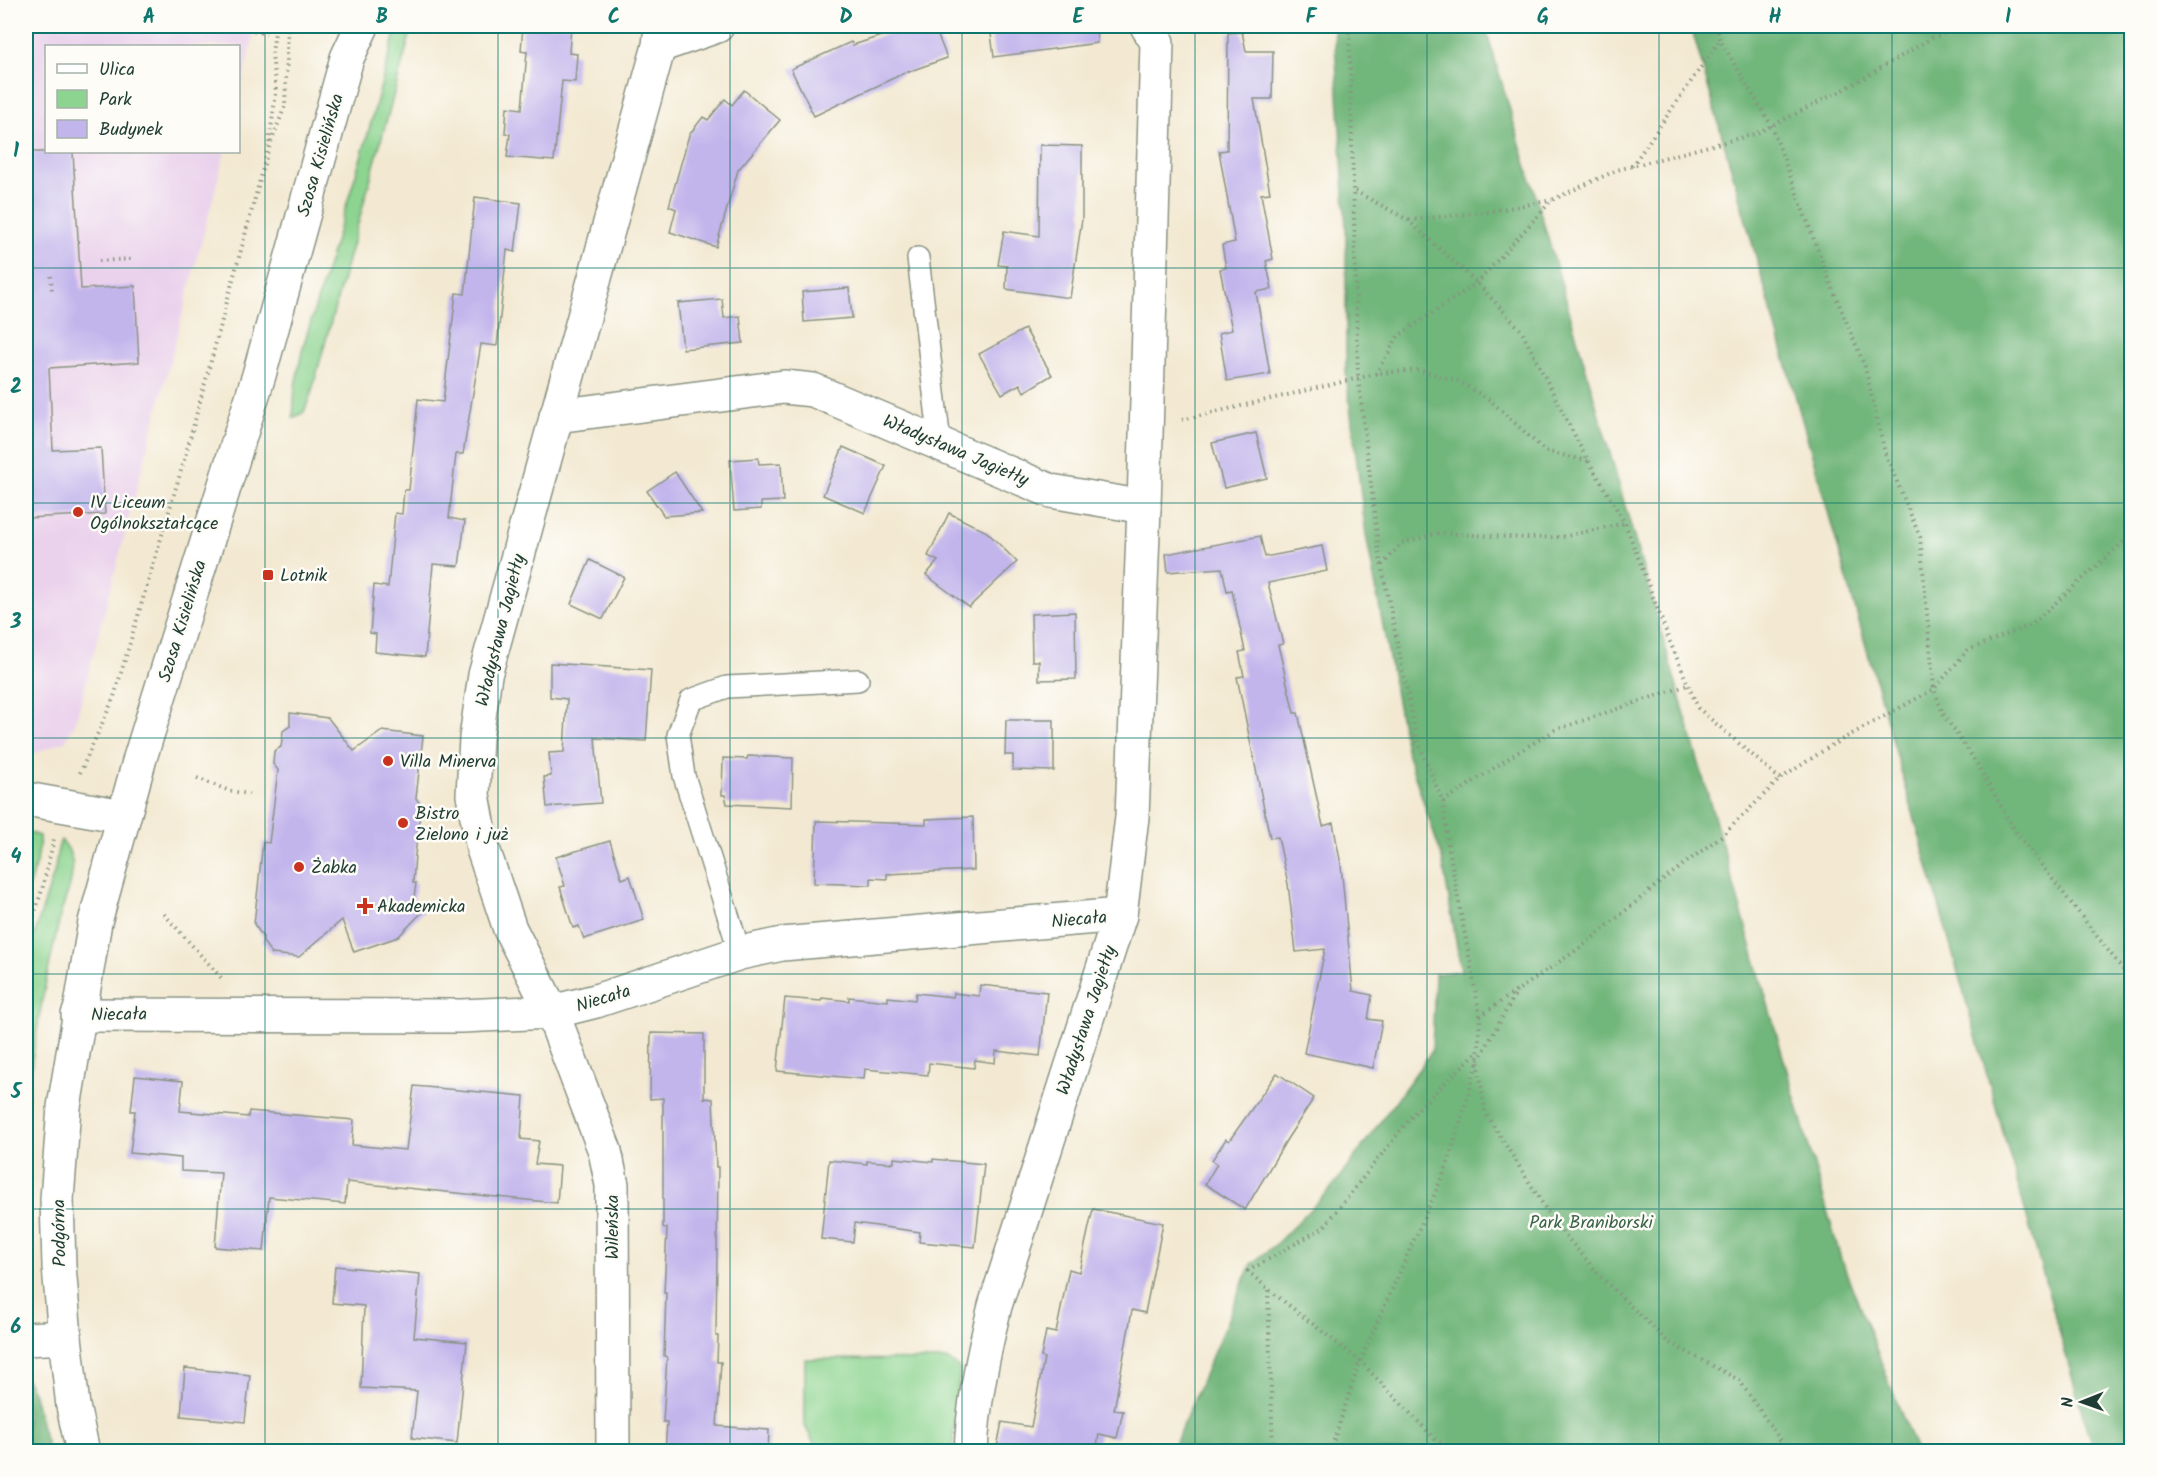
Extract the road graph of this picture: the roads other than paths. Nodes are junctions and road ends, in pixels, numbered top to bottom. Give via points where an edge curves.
1 (347, 26) edge
2 (362, 26) edge
3 (717, 26) edge
4 (1154, 31) edge
5 (660, 36) edge
6 (347, 58) junction
7 (918, 258) dead end
8 (556, 416) junction
9 (940, 443) junction
10 (1144, 507) junction
11 (858, 680) dead end
12 (26, 799) edge
13 (123, 816) junction
14 (1120, 915) junction
15 (740, 953) junction
16 (552, 1012) junction
17 (78, 1015) junction
18 (65, 1337) junction
19 (26, 1339) edge
20 (82, 1452) edge
21 (613, 1452) edge
22 (971, 1452) edge

1 - 6 street, Szosa Kisielińska
2 - 6 street, Szosa Kisielińska
3 - 5 street, Władysława Jagiełły
4 - 10 street, Władysława Jagiełły
5 - 8 street, Władysława Jagiełły
6 - 13 street, Szosa Kisielińska via 259,375
7 - 9 lane
8 - 9 street, Władysława Jagiełły via 784,387 813,390
8 - 16 street, Władysława Jagiełły via 485,675 473,795 483,849 510,929
9 - 10 street, Władysława Jagiełły via 1051,490
10 - 14 street, Władysława Jagiełły via 1132,817
11 - 15 lane via 727,687 691,700 678,735 684,776
12 - 13 street
13 - 17 street, Szosa Kisielińska via 95,922
14 - 15 street, Niecała via 782,944
14 - 22 street, Władysława Jagiełły via 995,1306 980,1371
15 - 16 street, Niecała
16 - 17 street, Niecała via 466,1016
16 - 21 street, Wileńska via 605,1151 612,1185
17 - 18 street, Podgórna via 64,1107 57,1199
18 - 19 street
18 - 20 street, Podgórna

